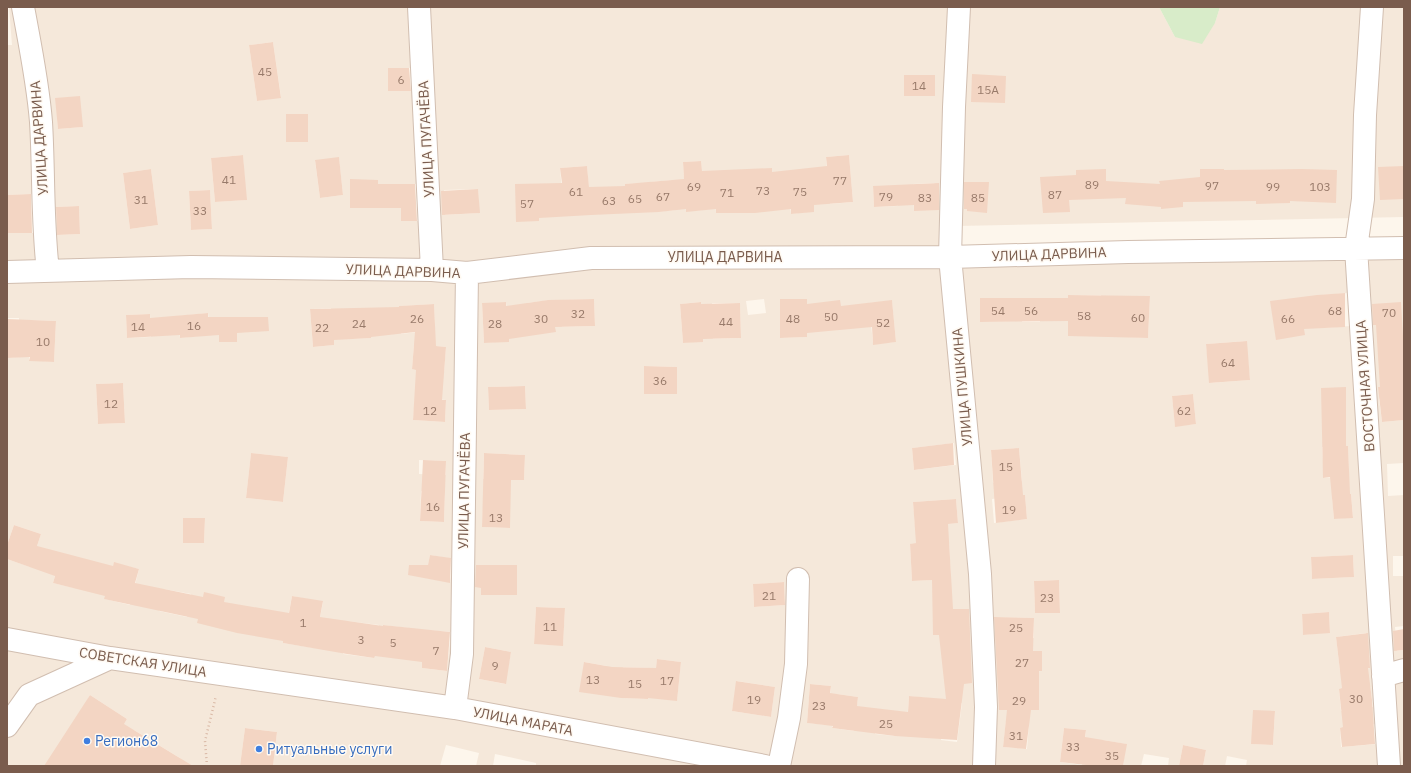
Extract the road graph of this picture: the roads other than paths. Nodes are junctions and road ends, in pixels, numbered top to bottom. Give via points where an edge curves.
1 (23, 7) edge
2 (419, 7) edge
3 (959, 7) edge
4 (1372, 7) edge
5 (1356, 248) junction
6 (1404, 248) edge
7 (950, 257) junction
8 (432, 270) junction
9 (48, 271) junction
10 (7, 272) edge
11 (467, 274) junction
12 (798, 579) dead end
13 (7, 639) edge
14 (110, 658) junction
15 (1404, 670) edge
16 (1383, 676) junction
17 (280, 683) joint
18 (455, 708) junction
19 (7, 726) edge
20 (765, 766) edge
21 (779, 766) edge
22 (984, 766) edge
23 (1389, 766) edge

1 - 9 street, УЛИЦА ДАРВИНА via 33,60 40,121 43,215
2 - 8 street, УЛИЦА ПУГАЧЁВА
3 - 7 street, УЛИЦА ПУШКИНА
4 - 5 street, ВОСТОЧНАЯ УЛИЦА via 1362,199
5 - 6 street, УЛИЦА ДАРВИНА
5 - 7 street, УЛИЦА ДАРВИНА
5 - 16 street, ВОСТОЧНАЯ УЛИЦА
7 - 11 street, УЛИЦА ДАРВИНА via 591,258
7 - 22 street, УЛИЦА ПУШКИНА via 980,574 986,707
8 - 9 street, УЛИЦА ДАРВИНА via 191,267
8 - 11 street, УЛИЦА ДАРВИНА
9 - 10 street, УЛИЦА ДАРВИНА
11 - 18 street, УЛИЦА ПУГАЧЁВА via 462,654
12 - 21 street via 796,664
13 - 14 street, СОВЕТСКАЯ УЛИЦА
14 - 17 street, СОВЕТСКАЯ УЛИЦА
14 - 19 street via 29,695
15 - 16 street
16 - 23 street, ВОСТОЧНАЯ УЛИЦА
17 - 18 street, УЛИЦА МАРАТА
18 - 20 street, УЛИЦА МАРАТА

